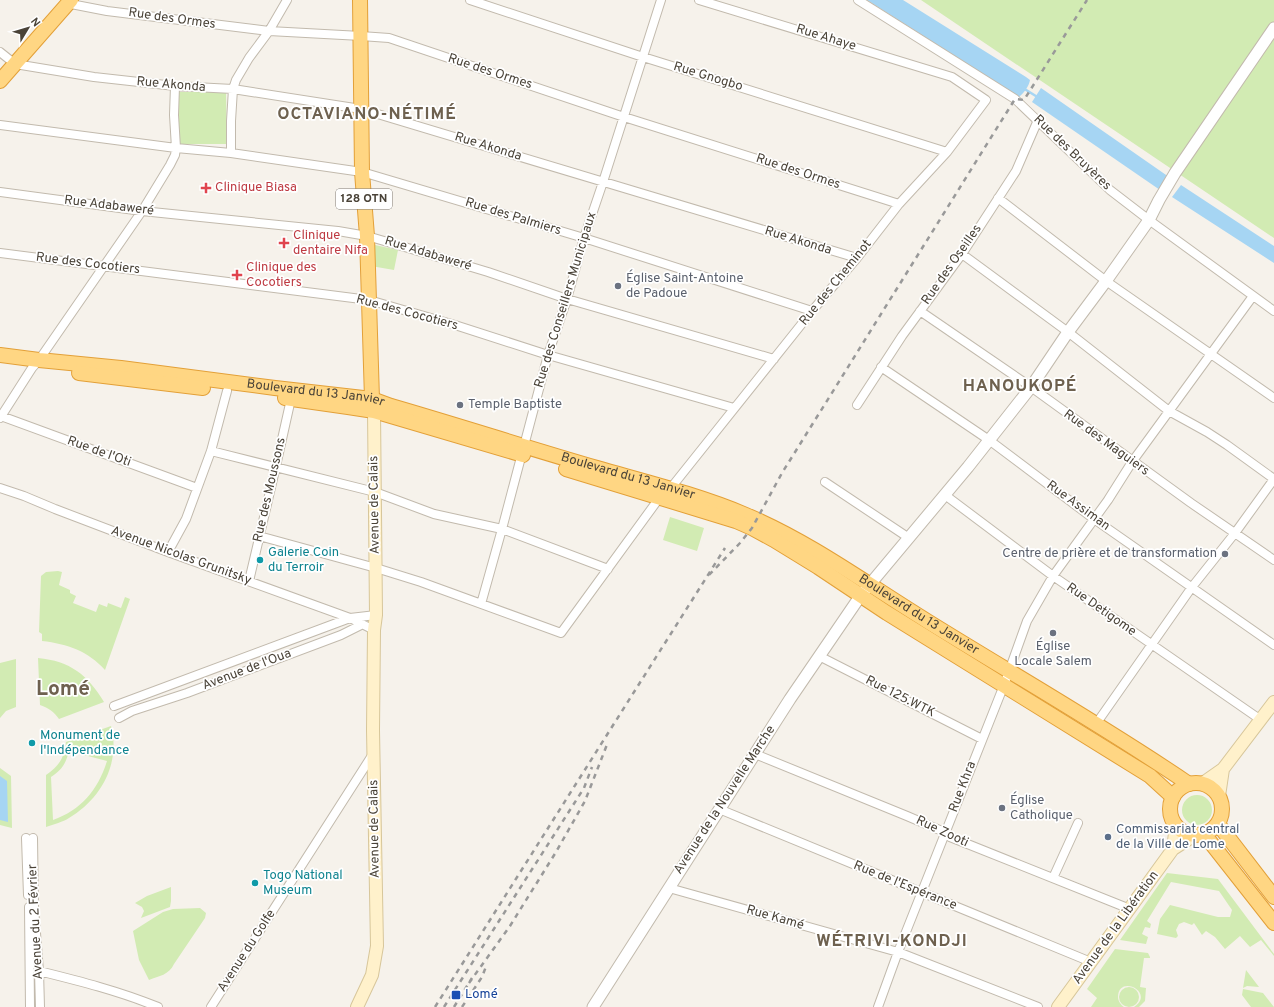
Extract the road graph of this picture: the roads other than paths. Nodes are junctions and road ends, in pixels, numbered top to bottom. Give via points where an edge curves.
1 (287, 0) edge
2 (360, 0) edge
3 (470, 0) edge
4 (661, 0) edge
5 (699, 0) edge
6 (67, 1) edge
7 (861, 2) edge
8 (1274, 28) edge
9 (269, 31) junction
10 (361, 36) junction
11 (0, 52) edge
12 (643, 56) junction
13 (15, 64) junction
14 (952, 76) joint
15 (0, 81) edge
16 (175, 86) junction
17 (233, 89) junction
18 (361, 109) junction
19 (624, 117) junction
20 (1038, 120) junction
21 (0, 125) edge
22 (176, 148) junction
23 (947, 152) junction
24 (231, 153) junction
25 (362, 172) junction
26 (603, 182) junction
27 (0, 192) edge
28 (998, 198) junction
29 (899, 204) junction
30 (142, 211) junction
31 (1149, 220) junction
32 (367, 236) junction
33 (584, 238) junction
34 (0, 253) edge
35 (962, 254) junction
36 (857, 258) junction
37 (105, 266) junction
38 (1106, 281) junction
39 (1253, 296) junction
40 (567, 299) junction
41 (369, 300) junction
42 (812, 311) junction
43 (920, 311) junction
44 (1274, 311) edge
45 (1068, 332) junction
46 (1212, 354) junction
47 (0, 355) edge
48 (548, 355) junction
49 (774, 359) junction
50 (0, 364) edge
51 (35, 364) junction
52 (881, 366) junction
53 (1031, 387) junction
54 (227, 391) junction
55 (1274, 398) edge
56 (291, 399) junction
57 (373, 405) junction
58 (857, 405) dead end
59 (734, 408) junction
60 (1170, 411) junction
61 (1, 417) edge
62 (989, 440) junction
63 (522, 450) junction
64 (211, 451) junction
65 (1132, 462) junction
66 (276, 466) junction
67 (1274, 479) edge
68 (825, 482) dead end
69 (0, 488) edge
70 (197, 488) junction
71 (375, 492) junction
72 (665, 493) junction
73 (945, 495) junction
74 (1094, 519) junction
75 (502, 529) junction
76 (1235, 533) junction
77 (259, 536) junction
78 (909, 538) junction
79 (168, 552) junction
80 (1274, 560) edge
81 (376, 568) junction
82 (608, 570) junction
83 (1053, 576) junction
84 (249, 581) junction
85 (870, 584) junction
86 (1192, 587) junction
87 (861, 595) junction
88 (481, 604) junction
89 (376, 615) junction
90 (350, 618) junction
91 (361, 624) junction
92 (374, 630) junction
93 (1152, 645) junction
94 (1274, 645) edge
95 (818, 656) junction
96 (1006, 678) junction
97 (1274, 702) edge
98 (114, 706) dead end
99 (118, 718) dead end
100 (1261, 720) junction
101 (1096, 724) junction
102 (982, 739) junction
103 (374, 754) junction
104 (755, 754) junction
105 (1223, 769) junction
106 (1189, 784) junction
107 (1203, 784) junction
108 (1219, 796) junction
109 (1173, 797) junction
110 (719, 809) junction
111 (1078, 823) dead end
112 (1218, 824) junction
113 (1176, 825) junction
114 (945, 834) junction
115 (1199, 834) junction
116 (1173, 849) junction
117 (1053, 878) junction
118 (669, 888) junction
119 (922, 892) junction
120 (1274, 897) edge
121 (1130, 909) junction
122 (1274, 924) edge
123 (898, 952) junction
124 (1091, 962) junction
125 (39, 971) junction
126 (30, 1007) edge
127 (40, 1007) edge
128 (158, 1007) edge
129 (211, 1007) edge
130 (357, 1007) edge
131 (593, 1007) edge
132 (878, 1007) edge
133 (1038, 1007) edge
134 (1058, 1007) edge

1 - 9 street
2 - 10 highway, Avenue de Calais / 128 OTN
3 - 12 street, Rue Gnogbo
4 - 12 street, Rue des Conseillers Municipaux
5 - 14 street, Rue Ahaye
6 - 9 street, Rue des Ormes via 138,15
6 - 13 highway
7 - 20 street, Rue des Bruyères via 1015,99
8 - 31 street, Avenue de la Nouvelle Marche via 1173,177
9 - 10 street, Rue des Ormes
9 - 17 street via 239,74
10 - 18 highway, Avenue de Calais / 128 OTN
10 - 19 street, Rue des Ormes via 389,38
11 - 13 street
12 - 19 street, Rue des Conseillers Municipaux
12 - 23 street, Rue Gnogbo
13 - 15 highway
13 - 16 street, Rue Akonda via 94,77
14 - 23 street, Rue des Cheminot via 986,100
16 - 17 street, Rue Akonda
16 - 22 street
17 - 18 street, Rue Akonda
17 - 24 street
18 - 25 highway, Avenue de Calais / 128 OTN
18 - 26 street, Rue Akonda
19 - 26 street, Rue des Conseillers Municipaux
19 - 29 street, Rue des Ormes
20 - 28 street, Rue des Oseilles via 1016,172
20 - 31 street, Rue des Bruyères via 1110,190
21 - 22 street, Rue des Palmiers
22 - 24 street, Rue des Palmiers
22 - 30 street via 170,165
23 - 29 street, Rue des Cheminot
24 - 25 street, Rue des Palmiers
25 - 32 highway, Avenue de Calais / 128 OTN
25 - 33 street, Rue des Palmiers
26 - 33 street, Rue des Conseillers Municipaux
26 - 36 street, Rue Akonda
27 - 30 street, Rue Adabaweré
28 - 35 street, Rue des Oseilles
28 - 38 street
29 - 36 street, Rue des Cheminot
30 - 32 street, Rue Adabaweré
30 - 37 street
31 - 38 street, Avenue de la Nouvelle Marche
31 - 39 street, Rue des Bruyères
32 - 40 street, Rue Adabaweré via 488,272
32 - 41 highway, Avenue de Calais / 128 OTN
33 - 40 street, Rue des Conseillers Municipaux
33 - 42 street, Rue des Palmiers
34 - 37 street, Rue des Cocotiers
35 - 43 street, Rue des Oseilles
35 - 45 street
36 - 42 street, Rue des Cheminot
37 - 41 street, Rue des Cocotiers
37 - 51 street
38 - 45 street, Avenue de la Nouvelle Marche
38 - 46 street
39 - 44 street, Rue des Bruyères
39 - 46 street, Rue Khra
40 - 48 street, Rue des Conseillers Municipaux
40 - 49 street, Rue Adabaweré
41 - 48 street, Rue des Cocotiers
41 - 57 highway, Avenue de Calais / 128 OTN
42 - 49 street, Rue des Cheminot
43 - 52 street, Rue des Oseilles
43 - 53 street, Rue des Maguiers
45 - 53 street, Avenue de la Nouvelle Marche
45 - 60 street
46 - 55 street
46 - 60 street, Rue Khra
47 - 51 highway, Boulevard du 13 Janvier
48 - 59 street, Rue des Cocotiers
48 - 63 street, Rue des Conseillers Municipaux
49 - 59 street, Rue des Cheminot
50 - 51 highway, Boulevard du 13 Janvier
51 - 54 highway, Boulevard du 13 Janvier
51 - 57 highway, Boulevard du 13 Janvier via 121,368 276,388
51 - 61 street
52 - 58 street, Rue des Oseilles
52 - 62 street, Rue Assiman
53 - 62 street, Avenue de la Nouvelle Marche
53 - 65 street, Rue des Maguiers
54 - 56 highway, Boulevard du 13 Janvier
54 - 64 street
56 - 57 highway, Boulevard du 13 Janvier via 348,406
56 - 66 street, Rue des Moussons
57 - 63 highway, Boulevard du 13 Janvier via 391,406
57 - 71 main road, Avenue de Calais / 128 OTN
59 - 72 street, Rue des Cheminot
60 - 65 street, Rue Khra
60 - 67 street via 1227,445
61 - 70 street, Rue de l'Oti
62 - 73 street, Avenue de la Nouvelle Marche
62 - 74 street, Rue Assiman
63 - 72 highway, Boulevard du 13 Janvier
63 - 75 street, Rue des Conseillers Municipaux
64 - 66 street
64 - 70 street
65 - 74 street, Rue Khra
65 - 76 street, Rue des Maguiers
66 - 71 street
66 - 77 street, Rue des Moussons
67 - 76 street
68 - 78 street
69 - 79 street, Avenue Nicolas Grunitsky
70 - 79 street via 186,519
71 - 75 street via 434,514
71 - 81 main road, Avenue de Calais / 128 OTN
72 - 82 street, Rue des Cheminot
72 - 85 highway, Boulevard du 13 Janvier via 722,505 780,530
72 - 87 highway, Boulevard du 13 Janvier via 752,528
73 - 78 street, Avenue de la Nouvelle Marche
73 - 83 street, Rue Detigome
74 - 83 street, Rue Khra
74 - 86 street, Rue Assiman
75 - 82 street
75 - 88 street, Rue des Conseillers Municipaux
76 - 80 street, Rue des Maguiers
76 - 86 street
77 - 81 street
77 - 84 street, Rue des Moussons
78 - 85 street, Avenue de la Nouvelle Marche
79 - 84 street, Avenue Nicolas Grunitsky
81 - 88 street
81 - 89 main road, Avenue de Calais / 128 OTN
82 - 88 street, Rue des Cheminot via 561,633
83 - 93 street, Rue Detigome
83 - 96 street, Rue Khra via 1027,621
84 - 90 street, Avenue Nicolas Grunitsky
85 - 87 street, Avenue de la Nouvelle Marche
85 - 96 highway, Boulevard du 13 Janvier
86 - 93 street
86 - 94 street, Rue Assiman
87 - 95 street, Avenue de la Nouvelle Marche
87 - 96 highway, Boulevard du 13 Janvier via 887,613
89 - 90 street
89 - 92 main road, Avenue de Calais / 128 OTN
90 - 91 street, Avenue Nicolas Grunitsky
90 - 98 street, Avenue de l'Oua
91 - 92 street
91 - 99 street, Avenue de l'Oua via 328,640
92 - 103 main road, Avenue de Calais / 128 OTN
93 - 100 street, Rue Detigome
93 - 101 street
95 - 102 street, Rue 125.WTK
95 - 104 street, Avenue de la Nouvelle Marche
96 - 101 highway, Boulevard du 13 Janvier
96 - 102 street, Rue Khra
96 - 109 highway, Boulevard du 13 Janvier via 1150,776
97 - 100 main road
100 - 105 main road
101 - 106 highway, Boulevard du 13 Janvier
102 - 114 street, Rue Khra
103 - 129 street, Avenue du Golfe
103 - 130 main road, Avenue de Calais via 377,946 372,976
104 - 110 street, Avenue de la Nouvelle Marche
104 - 114 street, Rue Zooti
105 - 107 main road
105 - 108 main road
106 - 107 highway
106 - 109 highway via 1183,786
107 - 108 highway via 1210,786
108 - 112 highway via 1222,810
109 - 113 highway via 1170,808
110 - 118 street, Avenue de la Nouvelle Marche
110 - 119 street, Rue de l'Espérance
111 - 117 street
112 - 115 highway via 1212,830
112 - 120 highway
113 - 115 highway via 1188,833
113 - 116 main road
114 - 117 street, Rue Zooti
114 - 119 street, Rue Khra
115 - 116 main road
115 - 122 highway
116 - 121 main road, Avenue de la Libération
117 - 121 street, Rue Zooti
118 - 123 street, Rue Kamé
118 - 131 street, Avenue de la Nouvelle Marche
119 - 123 street, Rue Khra
119 - 124 street, Rue de l'Espérance
121 - 124 main road, Avenue de la Libération
123 - 132 street, Rue Khra
123 - 133 street, Rue Kamé
124 - 134 main road, Avenue de la Libération
125 - 126 street, Avenue du 2 Février via 29,838
125 - 127 street, Avenue du 2 Février
125 - 128 street via 74,979

